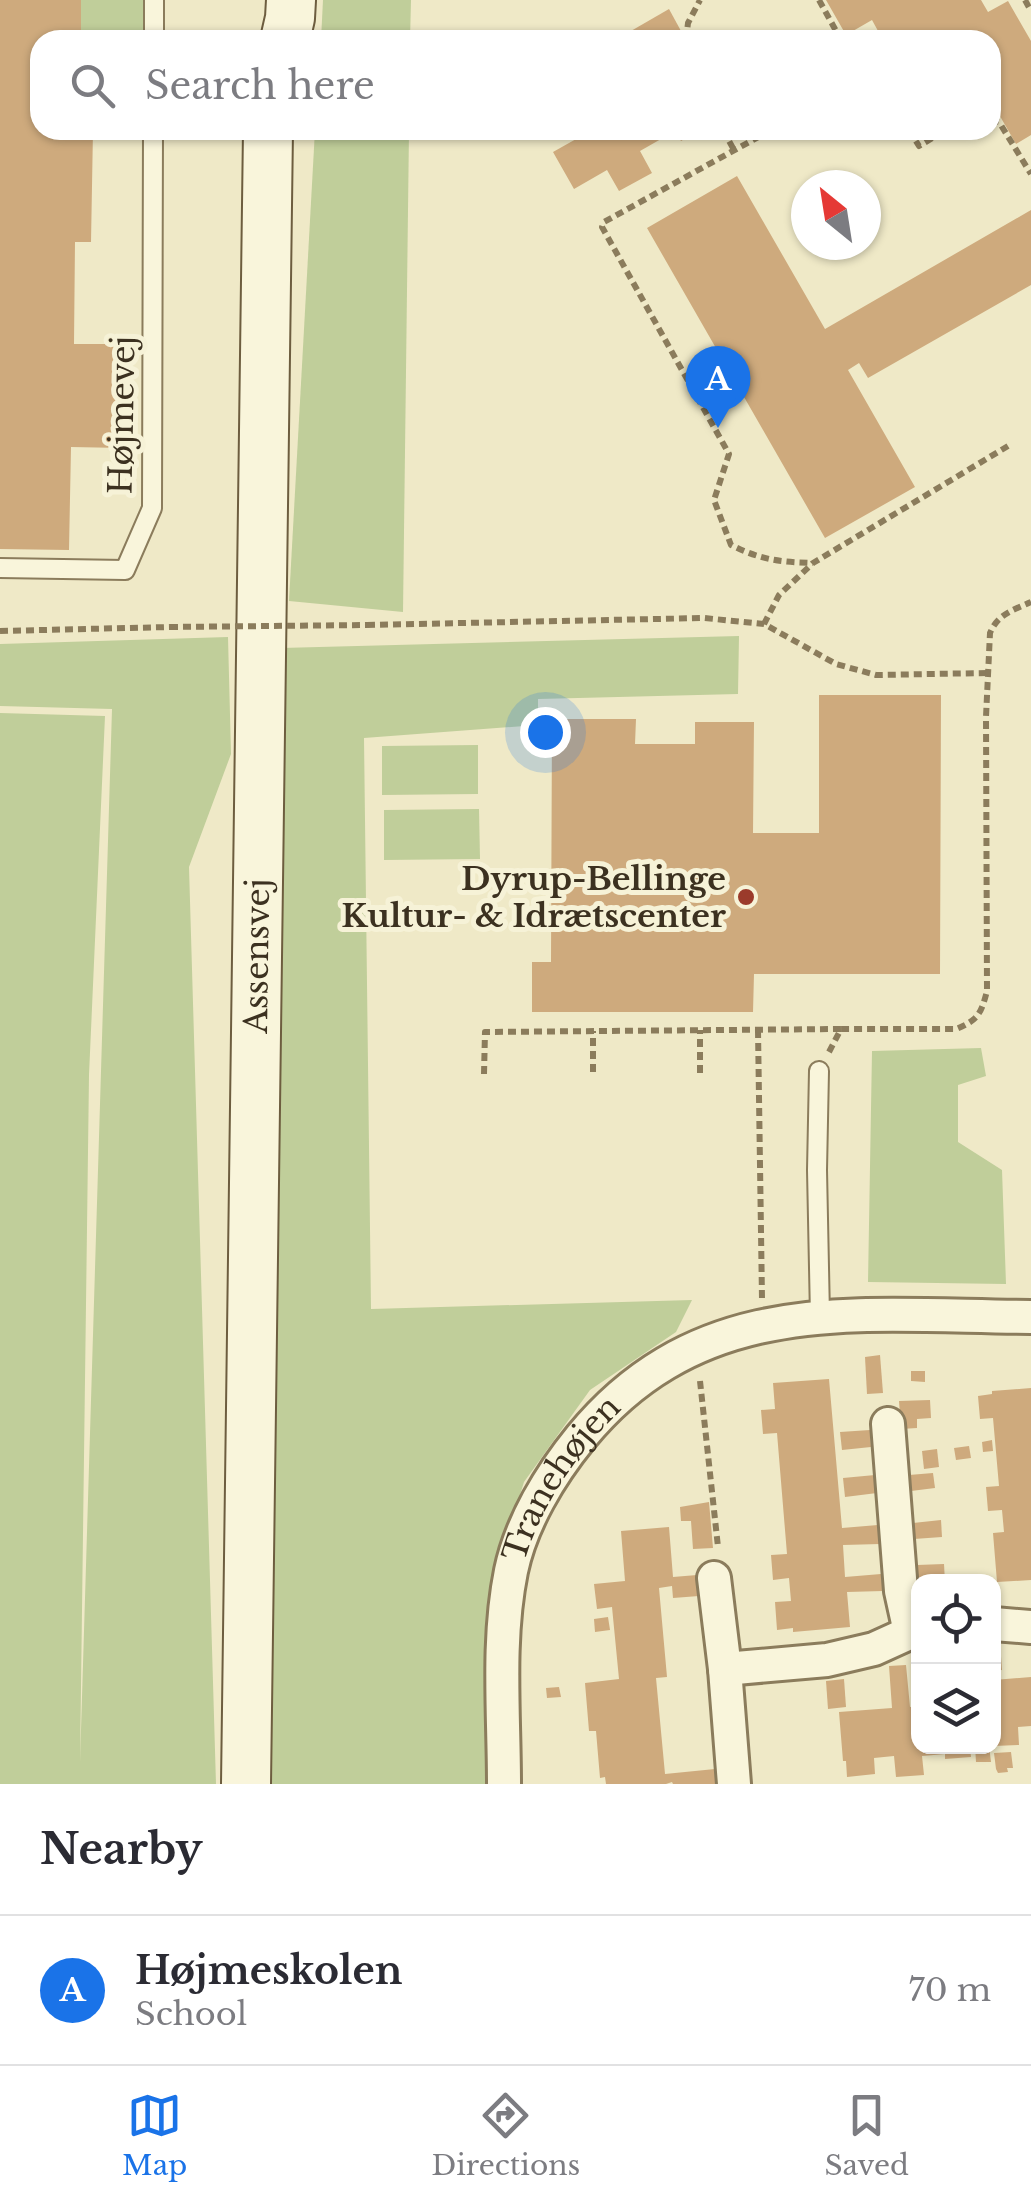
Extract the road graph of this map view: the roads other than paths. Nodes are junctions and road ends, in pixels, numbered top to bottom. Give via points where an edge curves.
1 (154, 0) edge
2 (264, 0) edge
3 (278, 0) edge
4 (291, 0) edge
5 (154, 30) edge
6 (266, 30) edge
7 (280, 30) edge
8 (285, 30) edge
9 (153, 140) edge
10 (268, 140) edge
11 (0, 568) edge
12 (819, 1071) road end
13 (820, 1316) junction
14 (1031, 1317) edge
15 (888, 1424) dead end
16 (714, 1578) road end
17 (911, 1620) edge
18 (1001, 1625) edge
19 (1031, 1627) edge
20 (911, 1631) edge
21 (725, 1669) junction
22 (246, 1784) edge
23 (504, 1784) edge
24 (734, 1784) edge

1 - 5 lane
2 - 6 main road
3 - 7 main road
4 - 8 main road
9 - 11 lane, Højmevej via 152,508 125,570
10 - 22 main road, Assensvej
12 - 13 lane
13 - 14 street, Tranehøjen
13 - 23 street, Tranehøjen via 697,1346 646,1374 566,1456 516,1553 505,1606
15 - 17 street via 902,1591
16 - 21 street
18 - 19 street
20 - 21 street via 827,1660
21 - 24 street

